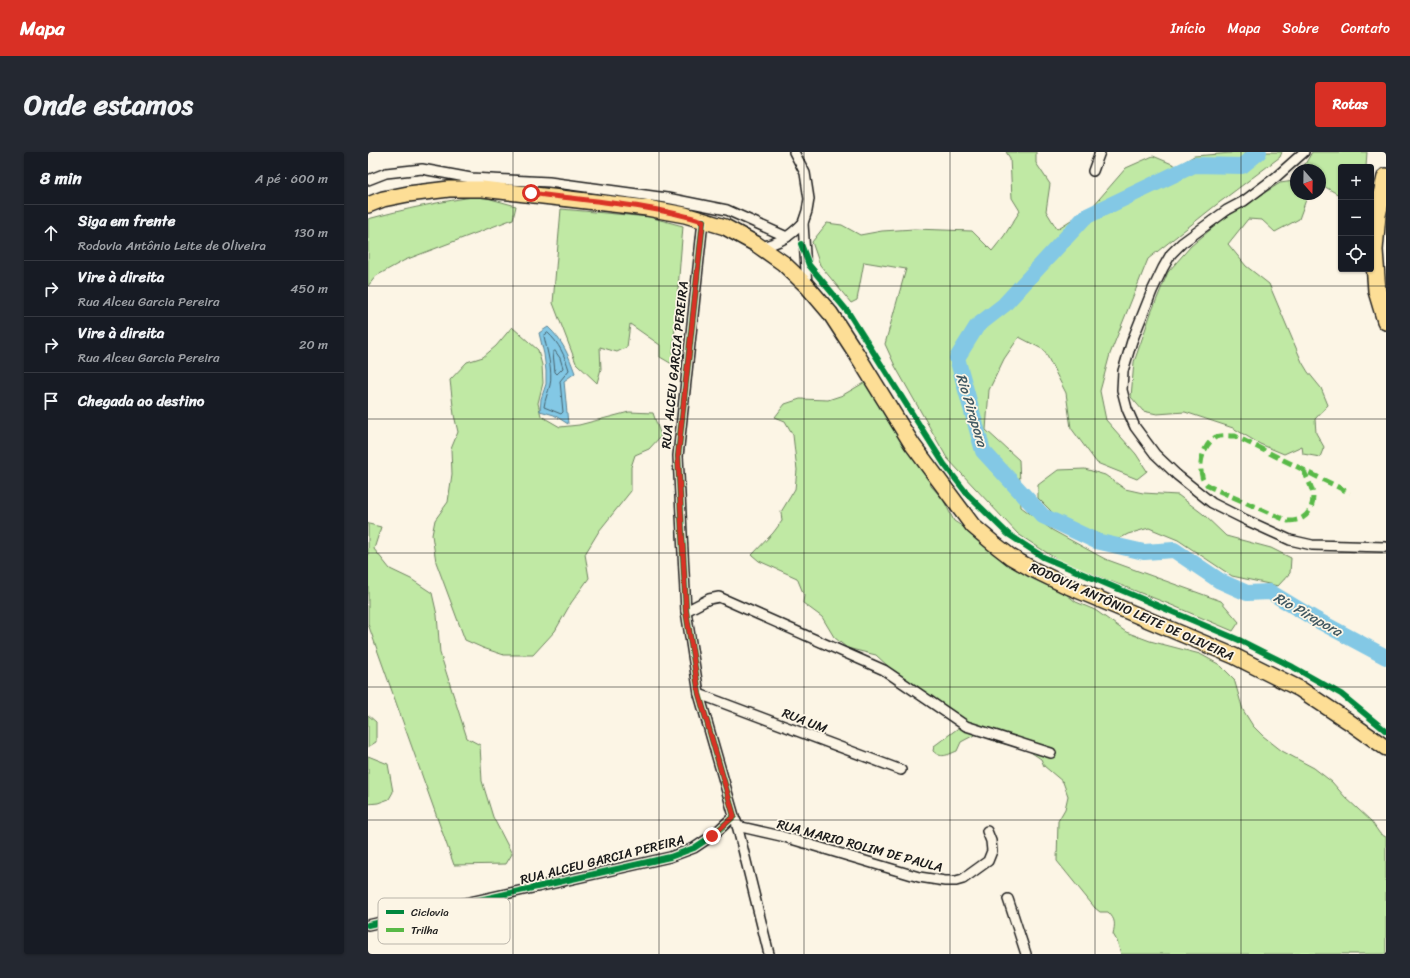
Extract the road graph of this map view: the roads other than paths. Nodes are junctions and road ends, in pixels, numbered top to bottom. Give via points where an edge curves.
1 (794, 152) edge
2 (1100, 152) edge
3 (1304, 152) edge
4 (1093, 171) dead end
5 (1386, 177) edge
6 (368, 180) edge
7 (368, 205) edge
8 (703, 221) junction
9 (803, 223) junction
10 (787, 237) junction
11 (760, 247) junction
12 (808, 286) junction
13 (1386, 321) edge
14 (1386, 547) edge
15 (686, 611) junction
16 (699, 694) junction
17 (1386, 748) edge
18 (1051, 753) dead end
19 (901, 770) dead end
20 (734, 816) junction
21 (737, 826) junction
22 (987, 831) dead end
23 (486, 898) edge
24 (1008, 899) dead end
25 (378, 923) edge
26 (368, 925) edge
27 (770, 954) edge
28 (1026, 954) edge

1 - 9 street via 805,173 809,199
2 - 4 street
3 - 14 street via 1276,177 1182,243 1171,254 1162,268 1132,342 1123,371 1122,390 1135,427 1151,450 1212,503 1290,540 1312,545
5 - 13 highway via 1377,215 1374,250 1377,291
6 - 10 street via 386,173 422,169 471,178 549,182 667,198 727,210
7 - 8 main road, RODOVIA ANTÔNIO LEITE DE OLIVEIRA via 408,194 449,189 482,189 647,208
8 - 11 main road, RODOVIA ANTÔNIO LEITE DE OLIVEIRA via 725,227
8 - 15 street, RUA ALCEU GARCIA PEREIRA via 678,456
9 - 10 street
9 - 12 street
10 - 11 street via 782,241
11 - 12 main road, RODOVIA ANTÔNIO LEITE DE OLIVEIRA via 783,263
12 - 17 main road, RODOVIA ANTÔNIO LEITE DE OLIVEIRA via 856,352 912,444 973,526 993,543 1011,557 1063,584 1234,656 1300,689
15 - 16 street, RUA ALCEU GARCIA PEREIRA
15 - 18 street via 709,599 719,597 884,670 966,726
16 - 19 street, RUA UM
16 - 20 street, RUA ALCEU GARCIA PEREIRA
20 - 21 street
20 - 23 street, RUA ALCEU GARCIA PEREIRA via 694,848 670,856
21 - 22 street, RUA MARIO ROLIM DE PAULA via 781,836 919,877 945,881 963,879 988,861 992,851
21 - 27 street
24 - 28 street
25 - 26 street, RUA ALCEU GARCIA PEREIRA

